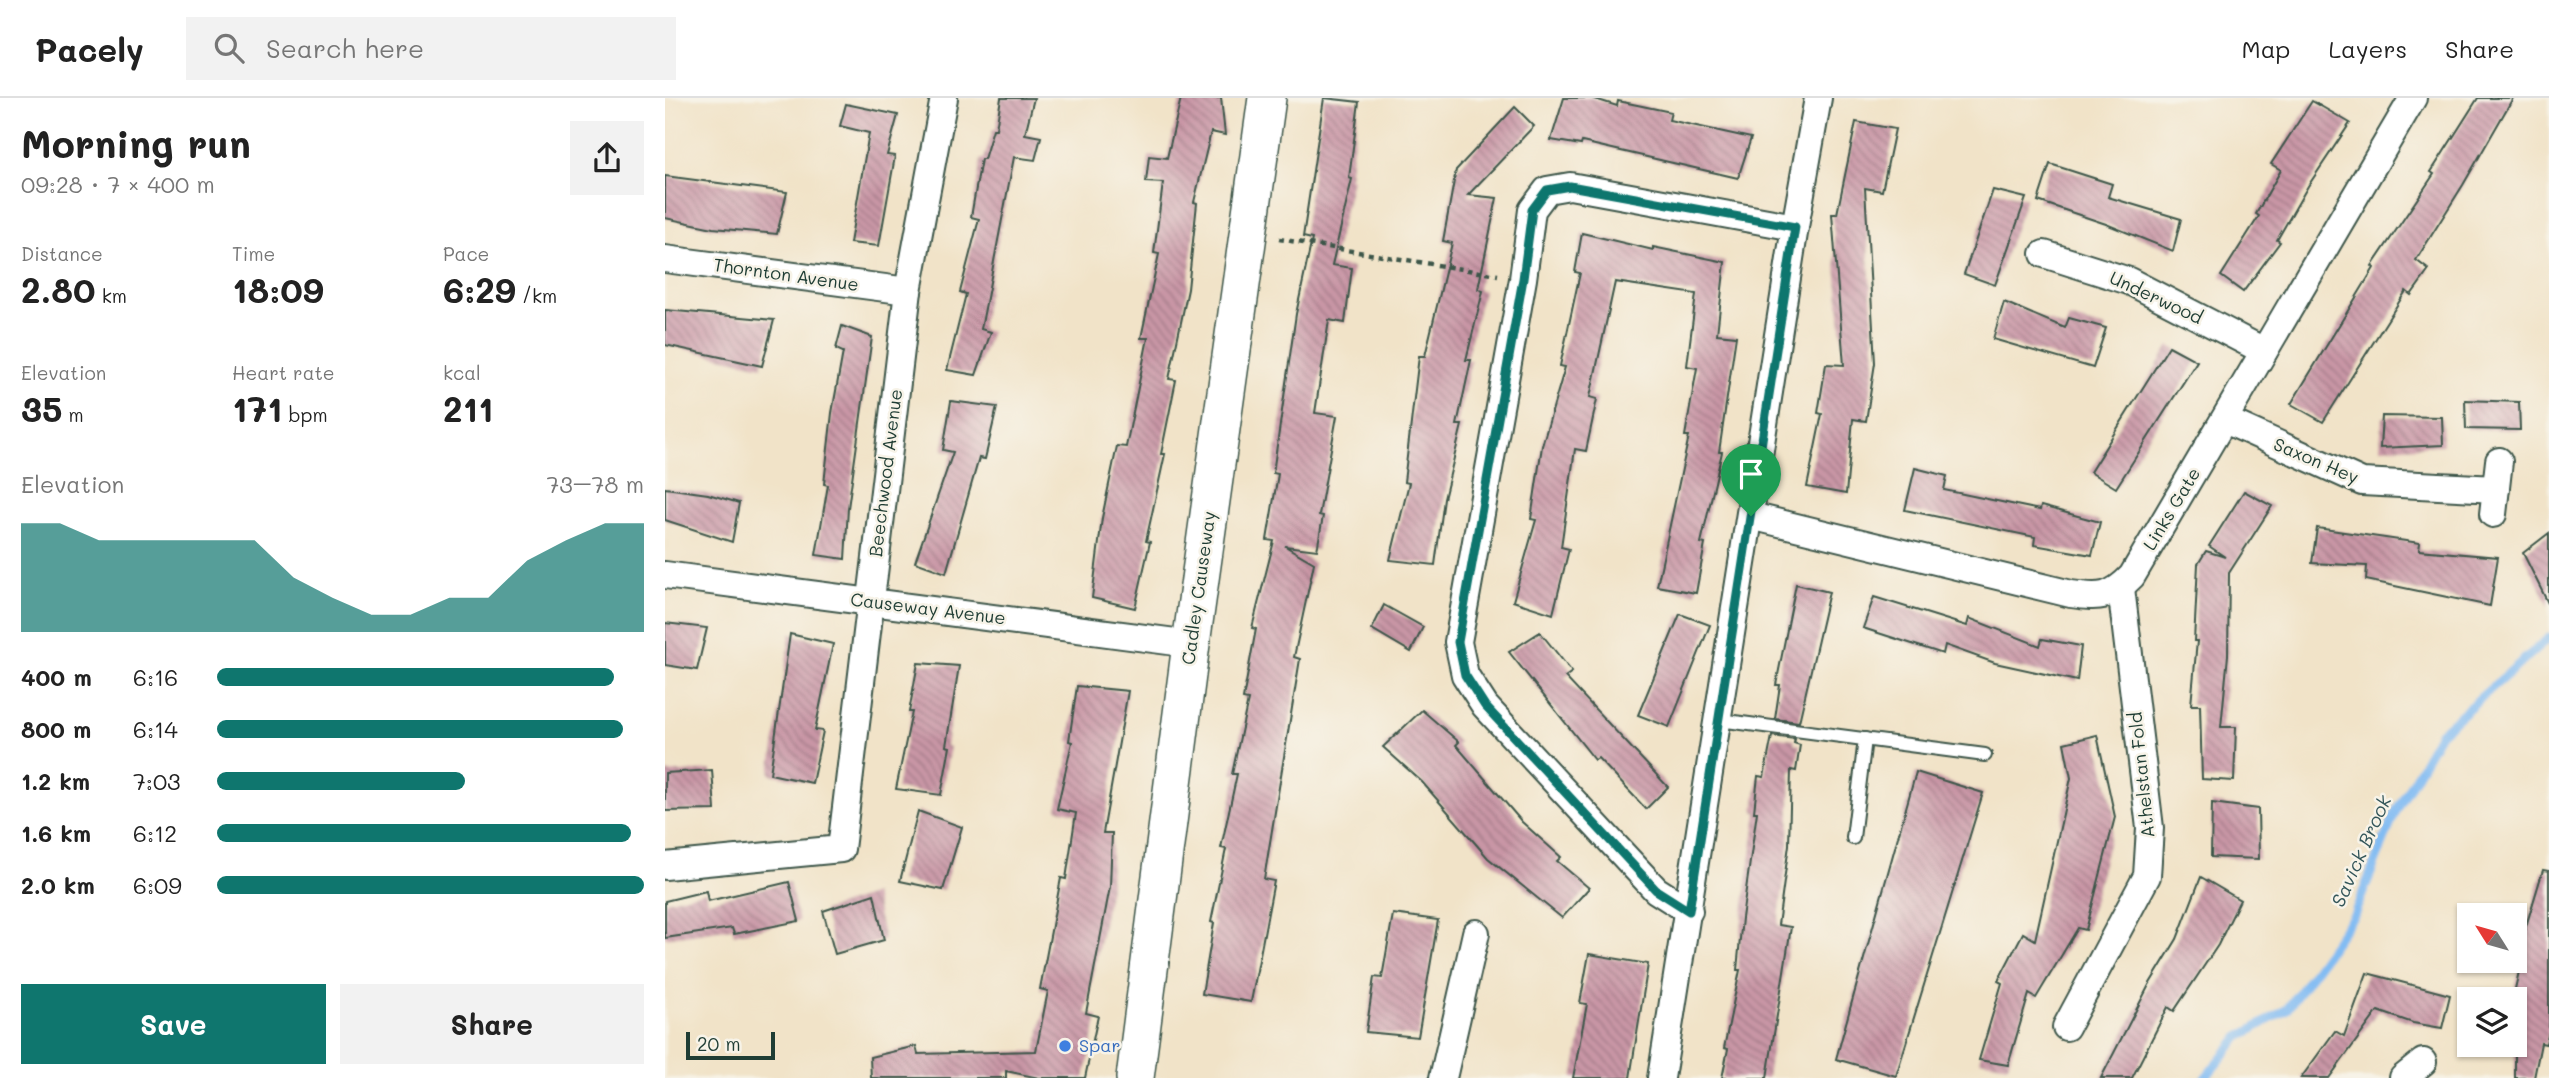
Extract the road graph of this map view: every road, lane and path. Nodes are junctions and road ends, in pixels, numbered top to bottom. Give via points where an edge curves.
1 (944, 98) edge
2 (1267, 98) edge
3 (1818, 98) edge
4 (2412, 98) edge
5 (1795, 227) junction
6 (1249, 234) junction
7 (2044, 254) dead end
8 (665, 259) edge
9 (1523, 279) junction
10 (908, 291) junction
11 (2264, 351) junction
12 (2225, 420) junction
13 (2499, 461) dead end
14 (1751, 516) junction
15 (665, 575) edge
16 (2121, 588) junction
17 (871, 602) junction
18 (1191, 644) junction
19 (1719, 720) junction
20 (1865, 739) junction
21 (1985, 755) dead end
22 (1853, 838) dead end
23 (665, 866) edge
24 (1689, 911) junction
25 (1476, 933) dead end
26 (2066, 1027) dead end
27 (1135, 1078) edge
28 (1443, 1078) edge
29 (1661, 1078) edge

1 - 10 street, Beechwood Avenue
2 - 6 street, Cadley Causeway
3 - 5 street
4 - 11 street, Links Gate
5 - 9 street via 1570,186 1547,190 1532,210
5 - 14 street
6 - 9 path
6 - 18 street, Cadley Causeway
7 - 11 street, Underwood via 2129,281
8 - 10 street, Thornton Avenue
9 - 24 street via 1458,642 1465,675 1485,706 1656,890
10 - 17 street, Beechwood Avenue
11 - 12 street, Links Gate
12 - 13 street, Saxon Hey via 2362,482 2495,501
12 - 16 street, Links Gate
14 - 16 street via 2071,594 2099,598
14 - 19 street
15 - 17 street, Causeway Avenue
16 - 26 street, Athelstan Fold via 2150,828 2147,876
17 - 18 street, Causeway Avenue
17 - 23 street, Beechwood Avenue via 841,849
18 - 27 street, Cadley Causeway
19 - 20 lane
19 - 24 street
20 - 21 lane
20 - 22 lane
24 - 29 street
25 - 28 street

